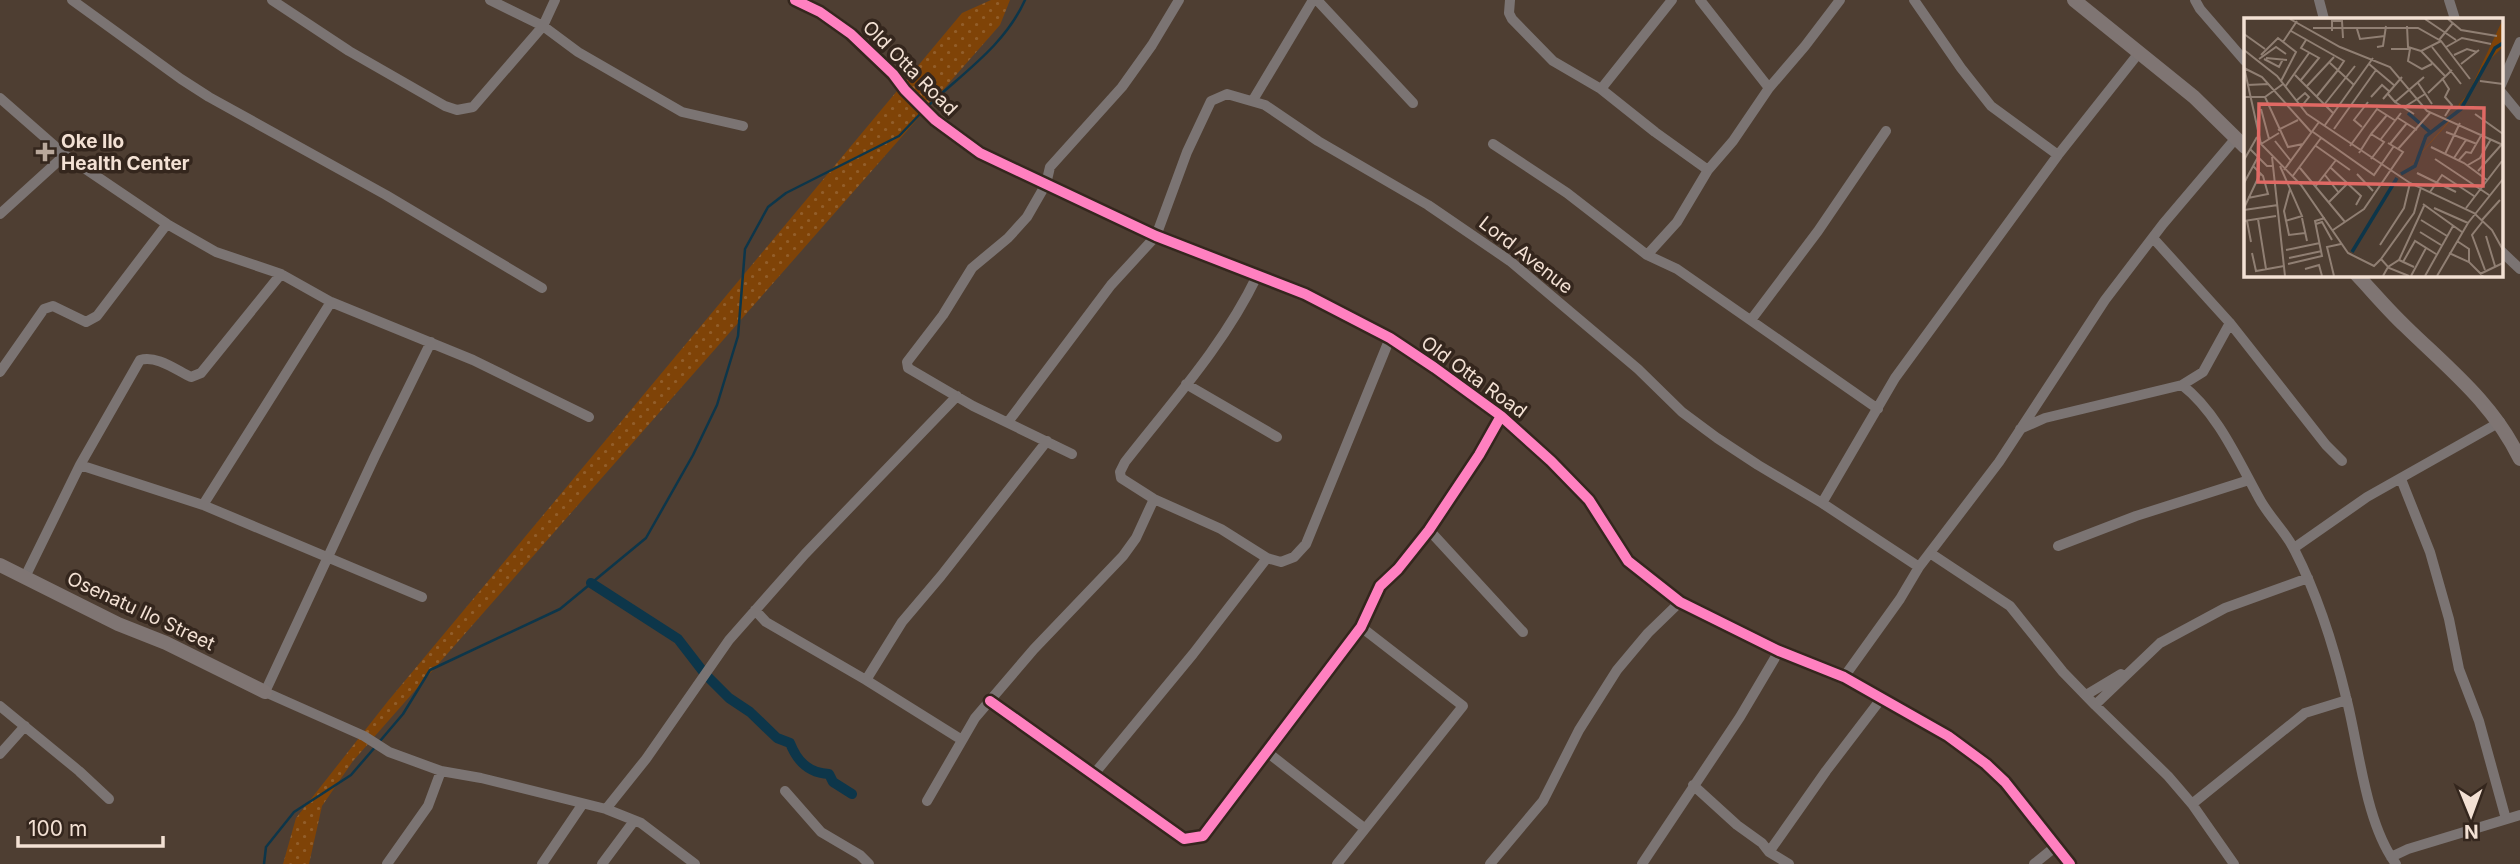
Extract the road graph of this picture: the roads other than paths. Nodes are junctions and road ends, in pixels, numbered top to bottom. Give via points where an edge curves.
1 (72, 0) edge
2 (272, 0) edge
3 (490, 0) edge
4 (555, 0) edge
5 (795, 0) edge
6 (1179, 0) edge
7 (1315, 0) edge
8 (1510, 0) edge
9 (1672, 0) edge
10 (1700, 0) edge
11 (1840, 0) edge
12 (1914, 0) edge
13 (2074, 0) edge
14 (2195, 0) edge
15 (2319, 0) edge
16 (2449, 0) edge
17 (821, 6) edge
18 (2324, 18) edge
19 (2455, 18) edge
20 (543, 26) junction
21 (2520, 43) edge
22 (2138, 54) junction
23 (2244, 60) edge
24 (2502, 83) edge
25 (1769, 88) junction
26 (1601, 89) junction
27 (2502, 93) edge
28 (0, 98) edge
29 (1253, 100) junction
30 (1413, 103) dead end
31 (2520, 115) edge
32 (743, 126) dead end
33 (1886, 131) dead end
34 (2241, 142) edge
35 (1493, 144) dead end
36 (65, 155) junction
37 (2058, 155) junction
38 (1708, 170) junction
39 (1046, 184) junction
40 (0, 214) edge
41 (167, 224) junction
42 (1156, 236) junction
43 (2153, 238) junction
44 (2502, 252) edge
45 (1647, 255) junction
46 (2520, 269) edge
47 (281, 274) junction
48 (1257, 276) junction
49 (2370, 282) edge
50 (542, 288) dead end
51 (331, 302) junction
52 (1751, 320) junction
53 (2230, 323) junction
54 (1390, 338) junction
55 (431, 342) junction
56 (0, 372) edge
57 (2203, 372) junction
58 (1186, 384) junction
59 (2182, 385) junction
60 (957, 396) junction
61 (2196, 396) junction
62 (1878, 409) junction
63 (1501, 416) junction
64 (589, 417) dead end
65 (1007, 422) junction
66 (2500, 422) junction
67 (2020, 429) junction
68 (1276, 437) dead end
69 (1046, 441) junction
70 (1072, 454) dead end
71 (2520, 459) edge
72 (2342, 461) dead end
73 (80, 465) junction
74 (2401, 479) junction
75 (2249, 480) junction
76 (1154, 499) junction
77 (1822, 503) junction
78 (203, 505) junction
79 (1429, 530) junction
80 (2058, 546) dead end
81 (2294, 548) junction
82 (1930, 553) junction
83 (327, 557) junction
84 (1267, 558) junction
85 (0, 565) edge
86 (1919, 568) junction
87 (24, 577) junction
88 (2308, 578) junction
89 (422, 597) dead end
90 (1680, 602) junction
91 (755, 610) junction
92 (1361, 627) junction
93 (1523, 632) dead end
94 (1779, 651) junction
95 (2134, 667) junction
96 (1844, 677) junction
97 (866, 680) junction
98 (265, 692) junction
99 (2085, 695) junction
100 (1881, 699) junction
101 (2347, 700) junction
102 (990, 701) junction
103 (2095, 705) junction
104 (0, 706) edge
105 (25, 726) junction
106 (962, 740) junction
107 (1267, 752) junction
108 (0, 754) edge
109 (441, 771) junction
110 (1094, 774) junction
111 (1693, 785) junction
112 (785, 791) dead end
113 (108, 799) dead end
114 (927, 801) dead end
115 (2192, 804) junction
116 (582, 805) junction
117 (606, 809) junction
118 (2520, 815) edge
119 (2506, 819) junction
120 (634, 821) junction
121 (1364, 828) junction
122 (2055, 846) junction
123 (1769, 852) junction
124 (2393, 860) edge
125 (387, 864) edge
126 (542, 864) edge
127 (602, 864) edge
128 (695, 864) edge
129 (869, 864) edge
130 (1337, 864) edge
131 (1490, 864) edge
132 (1642, 864) edge
133 (1789, 864) edge
134 (2034, 864) edge
135 (2070, 864) edge
136 (2234, 864) edge

1 - 50 street via 209,97
2 - 20 street via 348,51 457,110 473,107
3 - 20 street
4 - 20 street
5 - 17 street, Old Otta Road
6 - 39 street via 1122,87 1050,167
7 - 29 street
7 - 30 street
8 - 26 street via 1512,19 1553,61
9 - 26 street
10 - 25 street
11 - 25 street
12 - 37 street via 1991,106
13 - 22 street
14 - 23 street
15 - 18 street
16 - 19 street
17 - 39 street, Old Otta Road via 947,130 980,153
20 - 32 street via 578,52 682,112
21 - 24 street
22 - 34 street via 2194,97
22 - 37 street
25 - 38 street
26 - 38 street
27 - 31 street
28 - 36 street
29 - 42 street, Lord Avenue via 1227,94 1212,101 1187,152
29 - 77 street, Lord Avenue via 1428,205 1510,261 1682,412
33 - 52 street
34 - 43 street
35 - 45 street via 1567,193
36 - 40 street
36 - 41 street
37 - 62 street via 1895,378
38 - 45 street via 1677,222
39 - 42 street, Old Otta Road
39 - 60 street via 1027,217 972,268 907,362 908,368
41 - 47 street via 215,252
41 - 56 street via 97,316 86,322 53,306 44,309
42 - 48 street, Old Otta Road
42 - 65 street via 1111,285
43 - 53 street
43 - 67 street via 2079,337
44 - 46 street
45 - 52 street via 1677,269
47 - 51 street
47 - 73 street via 201,373 191,377 155,359 140,360
48 - 54 street, Old Otta Road via 1305,294
48 - 58 street via 1238,313
49 - 66 street via 2404,325
51 - 55 street
51 - 78 street
52 - 62 street
53 - 57 street
53 - 72 street
54 - 63 street, Old Otta Road
54 - 84 street via 1306,544 1294,557 1281,562
55 - 64 street
55 - 83 street
57 - 59 street
57 - 61 street
58 - 68 street
58 - 76 street via 1120,472 1121,478
59 - 61 street
59 - 67 street via 2045,418
60 - 65 street
60 - 91 street
61 - 75 street
62 - 77 street
63 - 79 street
63 - 90 street, Old Otta Road via 1589,500 1628,561
65 - 69 street
66 - 71 street
66 - 74 street
67 - 82 street
69 - 70 street
69 - 97 street via 902,622
73 - 78 street
73 - 87 street
74 - 81 street
74 - 119 street via 2430,552 2459,669 2479,721
75 - 80 street
75 - 81 street
76 - 84 street via 1221,529
76 - 102 street via 1123,556
77 - 86 street, Lord Avenue
78 - 83 street
79 - 92 street via 1380,586
79 - 93 street
81 - 88 street
82 - 86 street
82 - 99 street via 2010,607
83 - 89 street
83 - 98 street
84 - 110 street
85 - 87 street, Osenatu Ilo Street
86 - 96 street
87 - 98 street, Osenatu Ilo Street
88 - 95 street via 2225,608 2160,643
88 - 101 street
90 - 94 street, Old Otta Road
90 - 131 street via 1617,670 1579,730 1543,801
91 - 97 street via 766,622
91 - 117 street
92 - 107 street
92 - 121 street via 1463,706
94 - 96 street, Old Otta Road
94 - 111 street
95 - 99 street
95 - 103 street
96 - 100 street, Old Otta Road
97 - 106 street
98 - 109 street via 365,736 389,752
99 - 103 street
100 - 122 street, Old Otta Road via 1948,736 1986,764
100 - 123 street
101 - 115 street via 2305,713
101 - 124 street via 2374,816
102 - 106 street
102 - 110 street
103 - 115 street
104 - 105 street
105 - 108 street
105 - 113 street
106 - 114 street
107 - 110 street via 1203,836 1194,839 1184,839
107 - 121 street
109 - 116 street
109 - 125 street via 428,806
111 - 123 street
111 - 132 street
112 - 129 street via 821,832
115 - 136 street
116 - 117 street
116 - 126 street
117 - 120 street
118 - 119 street
119 - 124 street via 2408,849
120 - 127 street
120 - 128 street
121 - 130 street
122 - 134 street
122 - 135 street, Old Otta Road
123 - 133 street

